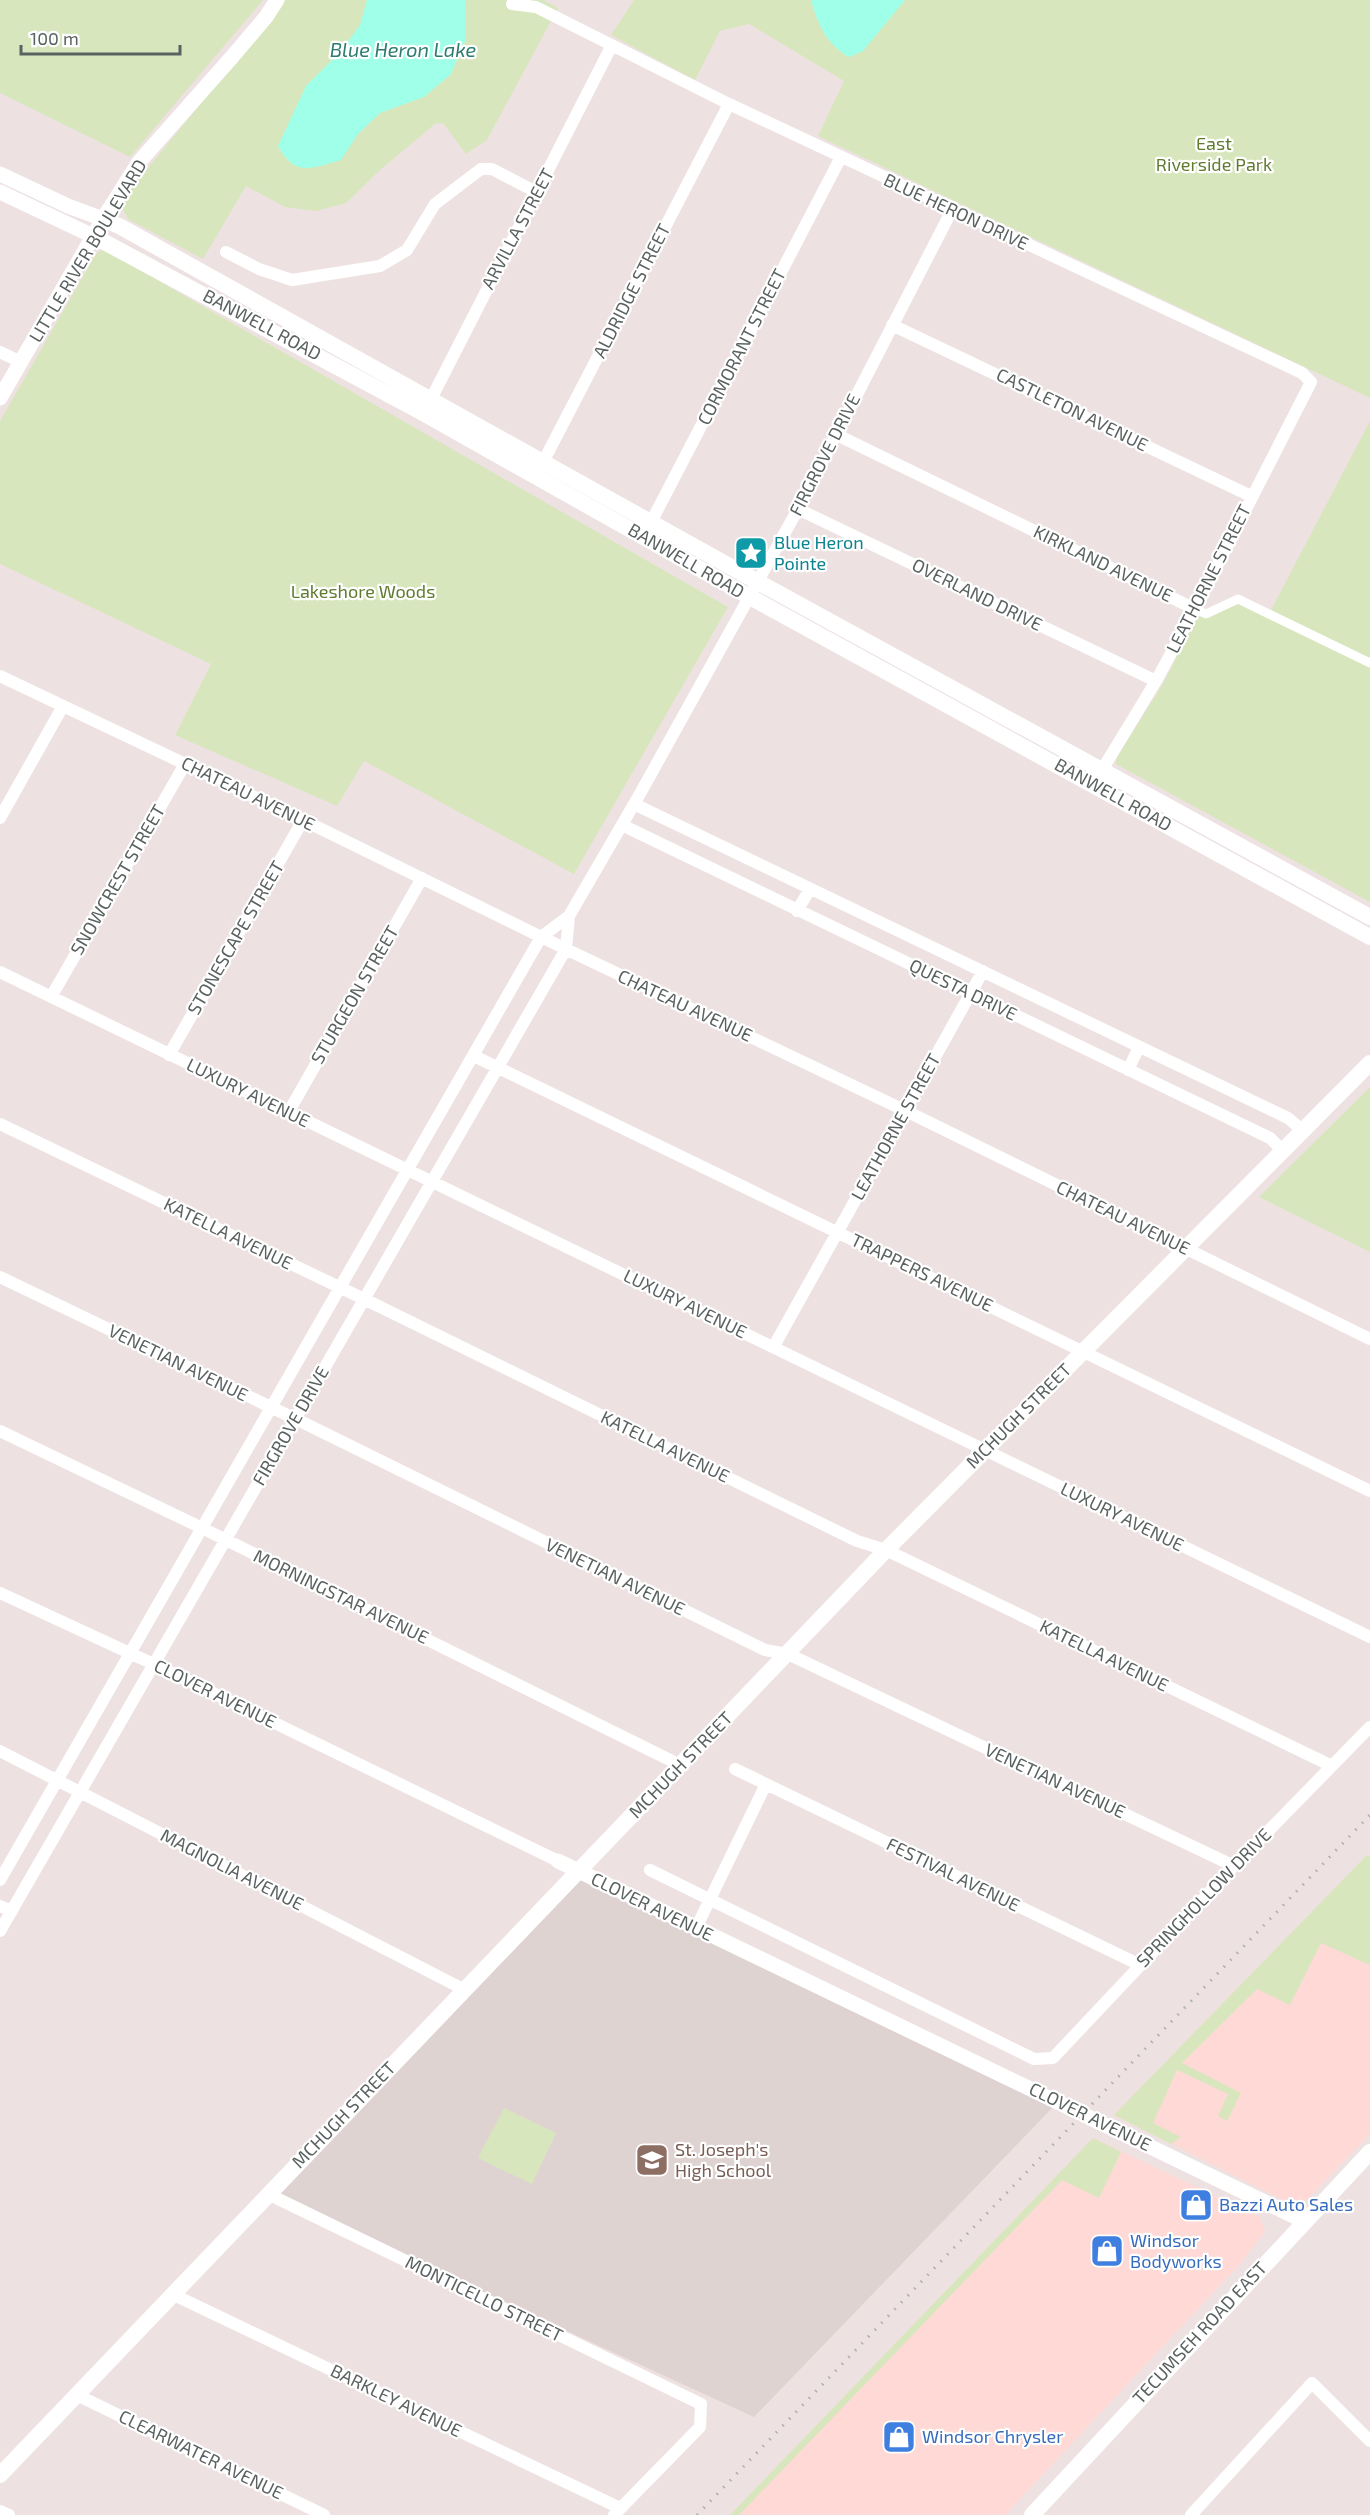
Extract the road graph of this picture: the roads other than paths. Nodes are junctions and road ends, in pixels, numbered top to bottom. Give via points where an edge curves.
1 (277, 0) edge
2 (512, 4) dead end
3 (612, 45) junction
4 (729, 104) junction
5 (841, 157) junction
6 (0, 174) edge
7 (0, 192) edge
8 (538, 193) junction
9 (952, 210) junction
10 (103, 219) junction
11 (93, 236) junction
12 (226, 252) dead end
13 (892, 325) junction
14 (0, 352) edge
15 (21, 362) junction
16 (1302, 373) joint
17 (0, 398) edge
18 (427, 406) junction
19 (836, 434) junction
20 (544, 460) junction
21 (535, 477) junction
22 (1251, 496) junction
23 (798, 509) junction
24 (652, 521) junction
25 (643, 537) junction
26 (758, 582) junction
27 (750, 597) junction
28 (1195, 609) junction
29 (1370, 663) edge
30 (0, 676) edge
31 (1156, 681) junction
32 (63, 706) junction
33 (185, 764) junction
34 (1098, 776) junction
35 (634, 804) junction
36 (0, 818) edge
37 (303, 820) junction
38 (622, 825) junction
39 (422, 878) junction
40 (810, 889) junction
41 (797, 911) junction
42 (569, 916) junction
43 (1370, 917) edge
44 (541, 937) junction
45 (1370, 937) edge
46 (566, 950) junction
47 (983, 971) junction
48 (0, 972) edge
49 (970, 994) junction
50 (51, 997) junction
51 (1139, 1047) junction
52 (169, 1055) junction
53 (474, 1056) junction
54 (1370, 1063) edge
55 (498, 1067) junction
56 (1128, 1070) junction
57 (906, 1111) junction
58 (288, 1113) junction
59 (0, 1124) edge
60 (1302, 1130) junction
61 (1282, 1150) junction
62 (408, 1171) junction
63 (431, 1181) junction
64 (838, 1232) junction
65 (1185, 1248) junction
66 (0, 1277) edge
67 (340, 1288) junction
68 (364, 1299) junction
69 (1370, 1339) edge
70 (774, 1346) junction
71 (1083, 1351) junction
72 (270, 1407) junction
73 (295, 1419) junction
74 (0, 1431) edge
75 (985, 1450) junction
76 (1370, 1491) edge
77 (202, 1528) junction
78 (226, 1540) junction
79 (886, 1550) junction
80 (0, 1593) edge
81 (1370, 1637) edge
82 (130, 1654) junction
83 (788, 1654) junction
84 (154, 1664) junction
85 (1370, 1727) edge
86 (0, 1750) edge
87 (680, 1766) junction
88 (1332, 1766) junction
89 (735, 1769) dead end
90 (58, 1778) junction
91 (766, 1784) junction
92 (81, 1792) junction
93 (558, 1861) joint
94 (1234, 1866) junction
95 (650, 1870) dead end
96 (579, 1872) junction
97 (0, 1880) edge
98 (709, 1899) junction
99 (0, 1906) edge
100 (12, 1911) junction
101 (696, 1928) junction
102 (0, 1931) edge
103 (1140, 1965) junction
104 (465, 1990) junction
105 (1034, 2059) joint
106 (1370, 2152) edge
107 (268, 2194) junction
108 (1304, 2221) junction
109 (172, 2294) junction
110 (77, 2394) junction
111 (1370, 2441) edge
112 (0, 2475) edge
113 (0, 2511) edge
114 (617, 2512) edge
115 (9, 2515) edge
116 (324, 2515) edge
117 (1032, 2515) edge
118 (1191, 2515) edge

1 - 10 street, LITTLE RIVER BOULEVARD via 139,162
2 - 3 street, BLUE HERON DRIVE via 536,7
3 - 4 street, BLUE HERON DRIVE
3 - 8 street, ARVILLA STREET
4 - 5 street, BLUE HERON DRIVE
4 - 20 street, ALDRIDGE STREET
5 - 9 street, BLUE HERON DRIVE
5 - 24 street, CORMORANT STREET
6 - 10 street, BANWELL ROAD
7 - 11 street, BANWELL ROAD
8 - 12 street via 492,169 481,169 435,204 407,250 381,266 292,280
8 - 18 street, ARVILLA STREET
9 - 13 street, FIRGROVE DRIVE
9 - 16 street, BLUE HERON DRIVE
10 - 11 street, LITTLE RIVER BOULEVARD
10 - 18 main road, BANWELL ROAD
11 - 15 street, LITTLE RIVER BOULEVARD
11 - 18 main road, BANWELL ROAD
13 - 19 street, FIRGROVE DRIVE
13 - 22 street, CASTLETON AVENUE
14 - 15 street
15 - 17 street, LITTLE RIVER BOULEVARD
16 - 22 street, LEATHORNE STREET via 1311,382
18 - 20 main road, BANWELL ROAD
18 - 21 main road, BANWELL ROAD
19 - 23 street, FIRGROVE DRIVE
19 - 28 street, KIRKLAND AVENUE
20 - 21 street, ALDRIDGE STREET
20 - 24 main road, BANWELL ROAD
21 - 25 main road, BANWELL ROAD
22 - 28 street, LEATHORNE STREET
23 - 26 street, FIRGROVE DRIVE
23 - 31 street, OVERLAND DRIVE
24 - 25 street, CORMORANT STREET
24 - 26 main road, BANWELL ROAD
25 - 27 main road, BANWELL ROAD
26 - 27 street, FIRGROVE DRIVE
26 - 34 main road, BANWELL ROAD
27 - 34 main road, BANWELL ROAD
27 - 35 street, FIRGROVE DRIVE
28 - 29 street, KIRKLAND AVENUE via 1206,614 1238,599
28 - 31 street, LEATHORNE STREET
30 - 32 street, CHATEAU AVENUE
31 - 34 street, LEATHORNE STREET
32 - 33 street, CHATEAU AVENUE
32 - 36 street
33 - 37 street, CHATEAU AVENUE
33 - 50 street, SNOWCREST STREET
34 - 43 main road, BANWELL ROAD
34 - 45 main road, BANWELL ROAD
35 - 38 street, FIRGROVE DRIVE
35 - 40 street, QUESTA DRIVE
37 - 39 street, CHATEAU AVENUE
37 - 52 street, STONESCAPE STREET
38 - 41 street, QUESTA DRIVE
38 - 42 street, FIRGROVE DRIVE
39 - 44 street, CHATEAU AVENUE
39 - 58 street, STURGEON STREET
40 - 41 street
40 - 47 street, QUESTA DRIVE
41 - 49 street, QUESTA DRIVE
42 - 44 street, FIRGROVE DRIVE
42 - 46 street, FIRGROVE DRIVE
44 - 46 street, CHATEAU AVENUE
44 - 53 street, FIRGROVE DRIVE
46 - 55 street, FIRGROVE DRIVE
46 - 57 street, CHATEAU AVENUE
47 - 49 street, LEATHORNE STREET
47 - 51 street, QUESTA DRIVE
48 - 50 street, LUXURY AVENUE
49 - 56 street, QUESTA DRIVE
49 - 57 street, LEATHORNE STREET
50 - 52 street, LUXURY AVENUE
51 - 56 street
51 - 60 street, QUESTA DRIVE via 1288,1118
52 - 58 street, LUXURY AVENUE
53 - 55 street, TRAPPERS AVENUE
53 - 62 street, FIRGROVE DRIVE
54 - 60 main road, MCHUGH STREET
55 - 63 street, FIRGROVE DRIVE
55 - 64 street, TRAPPERS AVENUE
56 - 61 street, QUESTA DRIVE via 1270,1138
57 - 64 street, LEATHORNE STREET
57 - 65 street, CHATEAU AVENUE
58 - 62 street, LUXURY AVENUE
59 - 67 street, KATELLA AVENUE
60 - 61 main road, MCHUGH STREET
61 - 65 main road, MCHUGH STREET
62 - 63 street, LUXURY AVENUE
62 - 67 street, FIRGROVE DRIVE
63 - 68 street, FIRGROVE DRIVE
63 - 70 street, LUXURY AVENUE
64 - 70 street, LEATHORNE STREET
64 - 71 street, TRAPPERS AVENUE
65 - 69 street, CHATEAU AVENUE
65 - 71 main road, MCHUGH STREET
66 - 72 street, VENETIAN AVENUE
67 - 68 street, KATELLA AVENUE
67 - 72 street, FIRGROVE DRIVE
68 - 73 street, FIRGROVE DRIVE
68 - 79 street, KATELLA AVENUE via 857,1541
70 - 75 street, LUXURY AVENUE
71 - 75 main road, MCHUGH STREET
71 - 76 street, TRAPPERS AVENUE
72 - 73 street, VENETIAN AVENUE
72 - 77 street, FIRGROVE DRIVE
73 - 78 street, FIRGROVE DRIVE
73 - 83 street, VENETIAN AVENUE via 759,1648
74 - 77 street, MORNINGSTAR AVENUE
75 - 79 main road, MCHUGH STREET
75 - 81 street, LUXURY AVENUE
77 - 78 street, MORNINGSTAR AVENUE
77 - 82 street, FIRGROVE DRIVE
78 - 84 street, FIRGROVE DRIVE
78 - 87 street, MORNINGSTAR AVENUE
79 - 83 main road, MCHUGH STREET
79 - 88 street, KATELLA AVENUE
80 - 82 street, CLOVER AVENUE
82 - 84 street, CLOVER AVENUE
82 - 90 street, FIRGROVE DRIVE
83 - 87 main road, MCHUGH STREET
83 - 94 street, VENETIAN AVENUE
84 - 92 street, FIRGROVE DRIVE
84 - 93 street, CLOVER AVENUE
85 - 88 street, SPRINGHOLLOW DRIVE
86 - 90 street, MAGNOLIA AVENUE
87 - 96 main road, MCHUGH STREET
88 - 94 street, SPRINGHOLLOW DRIVE
89 - 91 street, FESTIVAL AVENUE
90 - 92 street, MAGNOLIA AVENUE
90 - 97 street, FIRGROVE DRIVE
91 - 98 street
91 - 103 street, FESTIVAL AVENUE
92 - 100 street, FIRGROVE DRIVE
92 - 104 street, MAGNOLIA AVENUE
93 - 96 street, CLOVER AVENUE
94 - 103 street, SPRINGHOLLOW DRIVE
95 - 98 street, CLOVER AVENUE
96 - 101 street, CLOVER AVENUE
96 - 104 main road, MCHUGH STREET
98 - 101 street
98 - 105 street, CLOVER AVENUE
99 - 100 street
100 - 102 street, FIRGROVE DRIVE
101 - 108 street, CLOVER AVENUE
103 - 105 street, SPRINGHOLLOW DRIVE via 1053,2058
104 - 107 main road, MCHUGH STREET
106 - 108 main road, TECUMSEH ROAD EAST
107 - 109 main road, MCHUGH STREET
107 - 114 street, MONTICELLO STREET via 701,2404 700,2427
108 - 117 main road, TECUMSEH ROAD EAST
109 - 110 main road, MCHUGH STREET
109 - 114 street, BARKLEY AVENUE
110 - 112 main road, MCHUGH STREET
110 - 116 street, CLEARWATER AVENUE
111 - 118 street via 1312,2383
113 - 115 street

